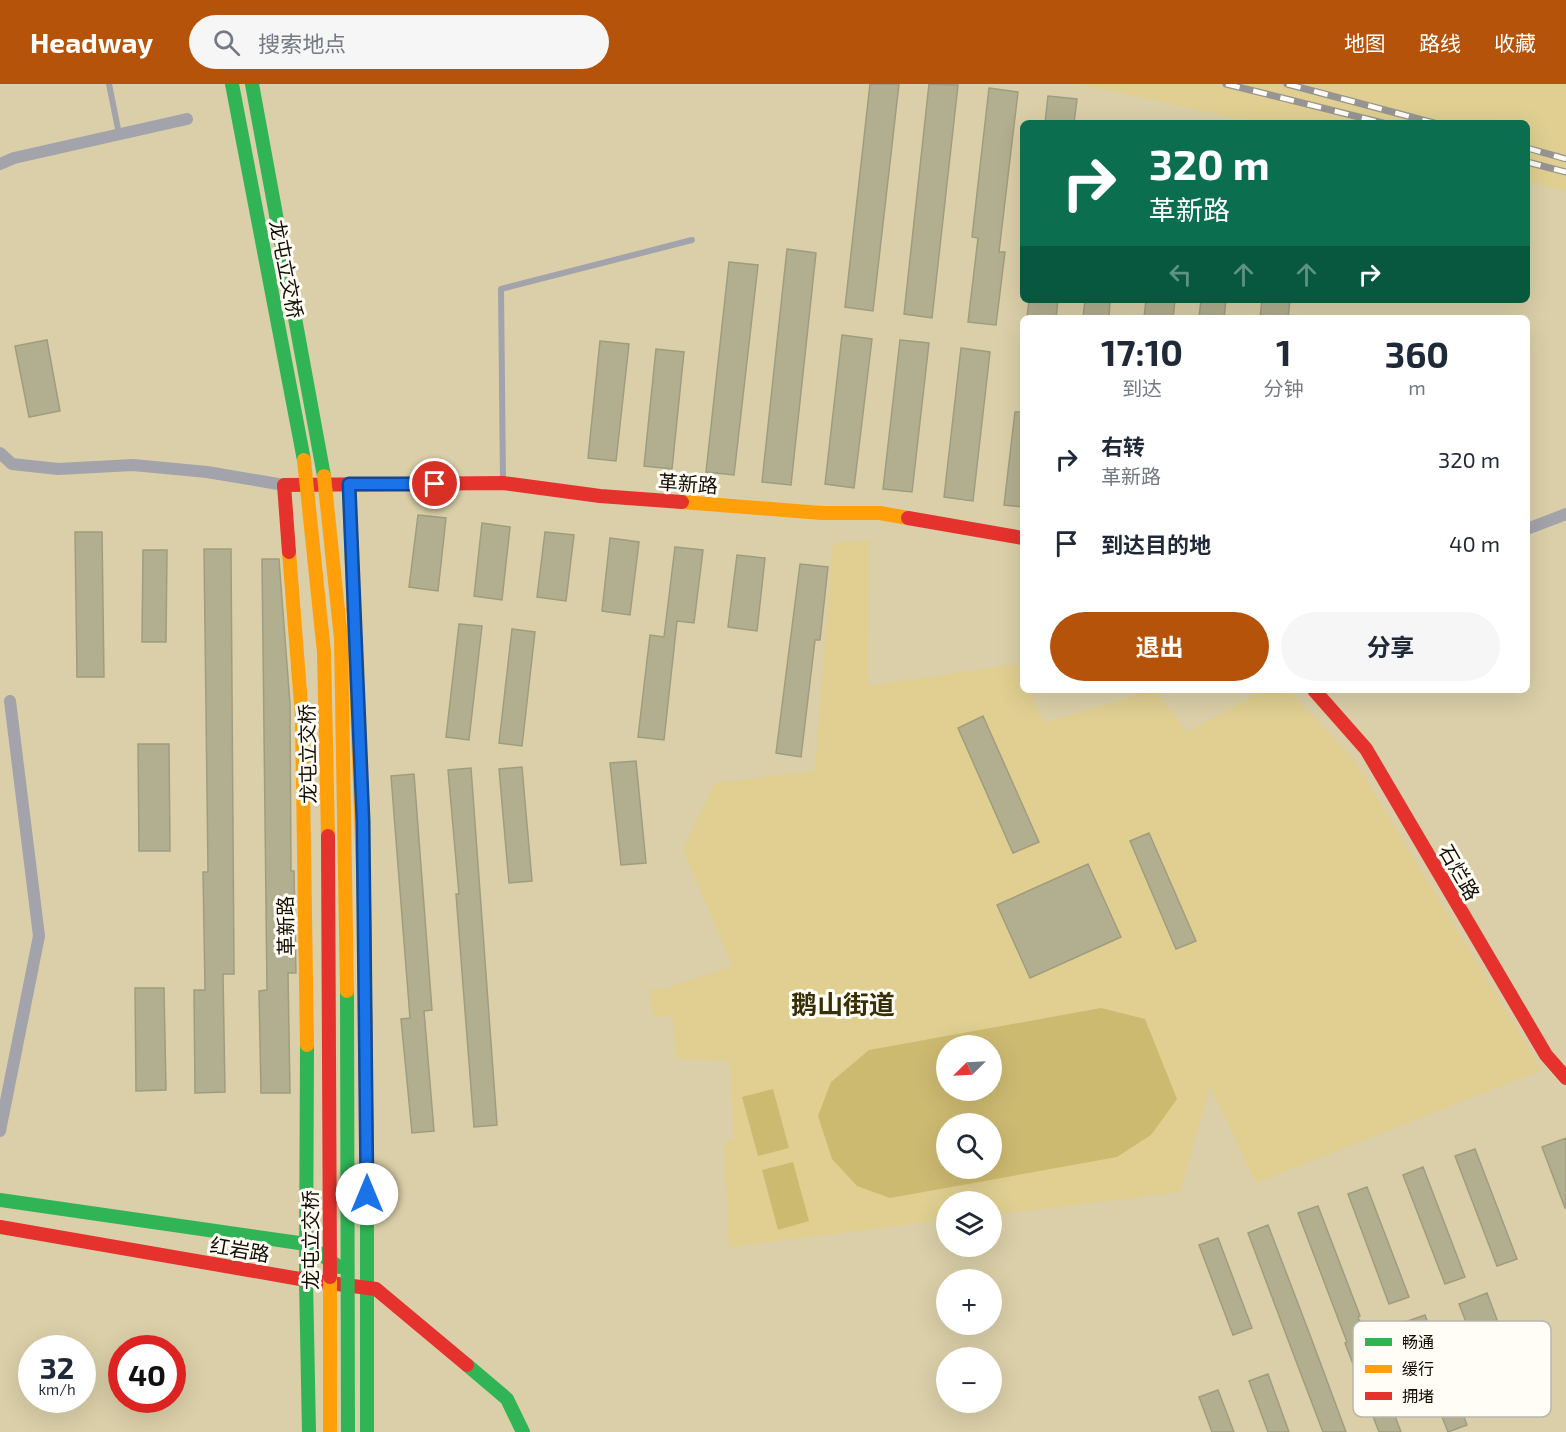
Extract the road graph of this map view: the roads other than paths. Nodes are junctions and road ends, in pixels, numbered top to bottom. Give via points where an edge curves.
1 (109, 84) edge
2 (232, 84) edge
3 (252, 84) edge
4 (187, 119) dead end
5 (119, 134) junction
6 (0, 164) edge
7 (692, 240) dead end
8 (0, 453) edge
9 (503, 483) junction
10 (349, 484) junction
11 (284, 485) junction
12 (1566, 514) edge
13 (1530, 528) edge
14 (1020, 537) edge
15 (1317, 693) edge
16 (10, 701) dead end
17 (1566, 1078) edge
18 (0, 1131) edge
19 (0, 1200) edge
20 (0, 1227) edge
21 (306, 1244) junction
22 (306, 1280) junction
23 (366, 1287) junction
24 (309, 1432) edge
25 (330, 1432) edge
26 (348, 1432) edge
27 (367, 1432) edge
28 (523, 1432) edge

1 - 5 lane
2 - 25 main road, 龙屯立交桥, bridge via 304,460 324,652 329,858
3 - 26 main road, 龙屯立交桥, bridge via 325,484 341,639 347,890
4 - 5 street
5 - 6 street
7 - 9 lane via 501,289
8 - 11 street via 12,464 58,469 133,465
9 - 10 main road, 革新路
9 - 14 main road, 革新路 via 600,496 821,513 880,513
10 - 11 main road, 革新路
10 - 23 main road via 363,821
11 - 21 main road, 革新路 via 302,717 308,1089
12 - 13 street
15 - 17 main road, 石烂路 via 1366,749 1546,1055
16 - 18 street via 39,936
19 - 21 main road
20 - 22 main road, 红岩路
21 - 22 main road, 革新路
21 - 23 main road
22 - 23 main road, 红岩路
22 - 24 main road, 革新路
23 - 27 main road
23 - 28 main road, 红岩路 via 376,1289 507,1399

